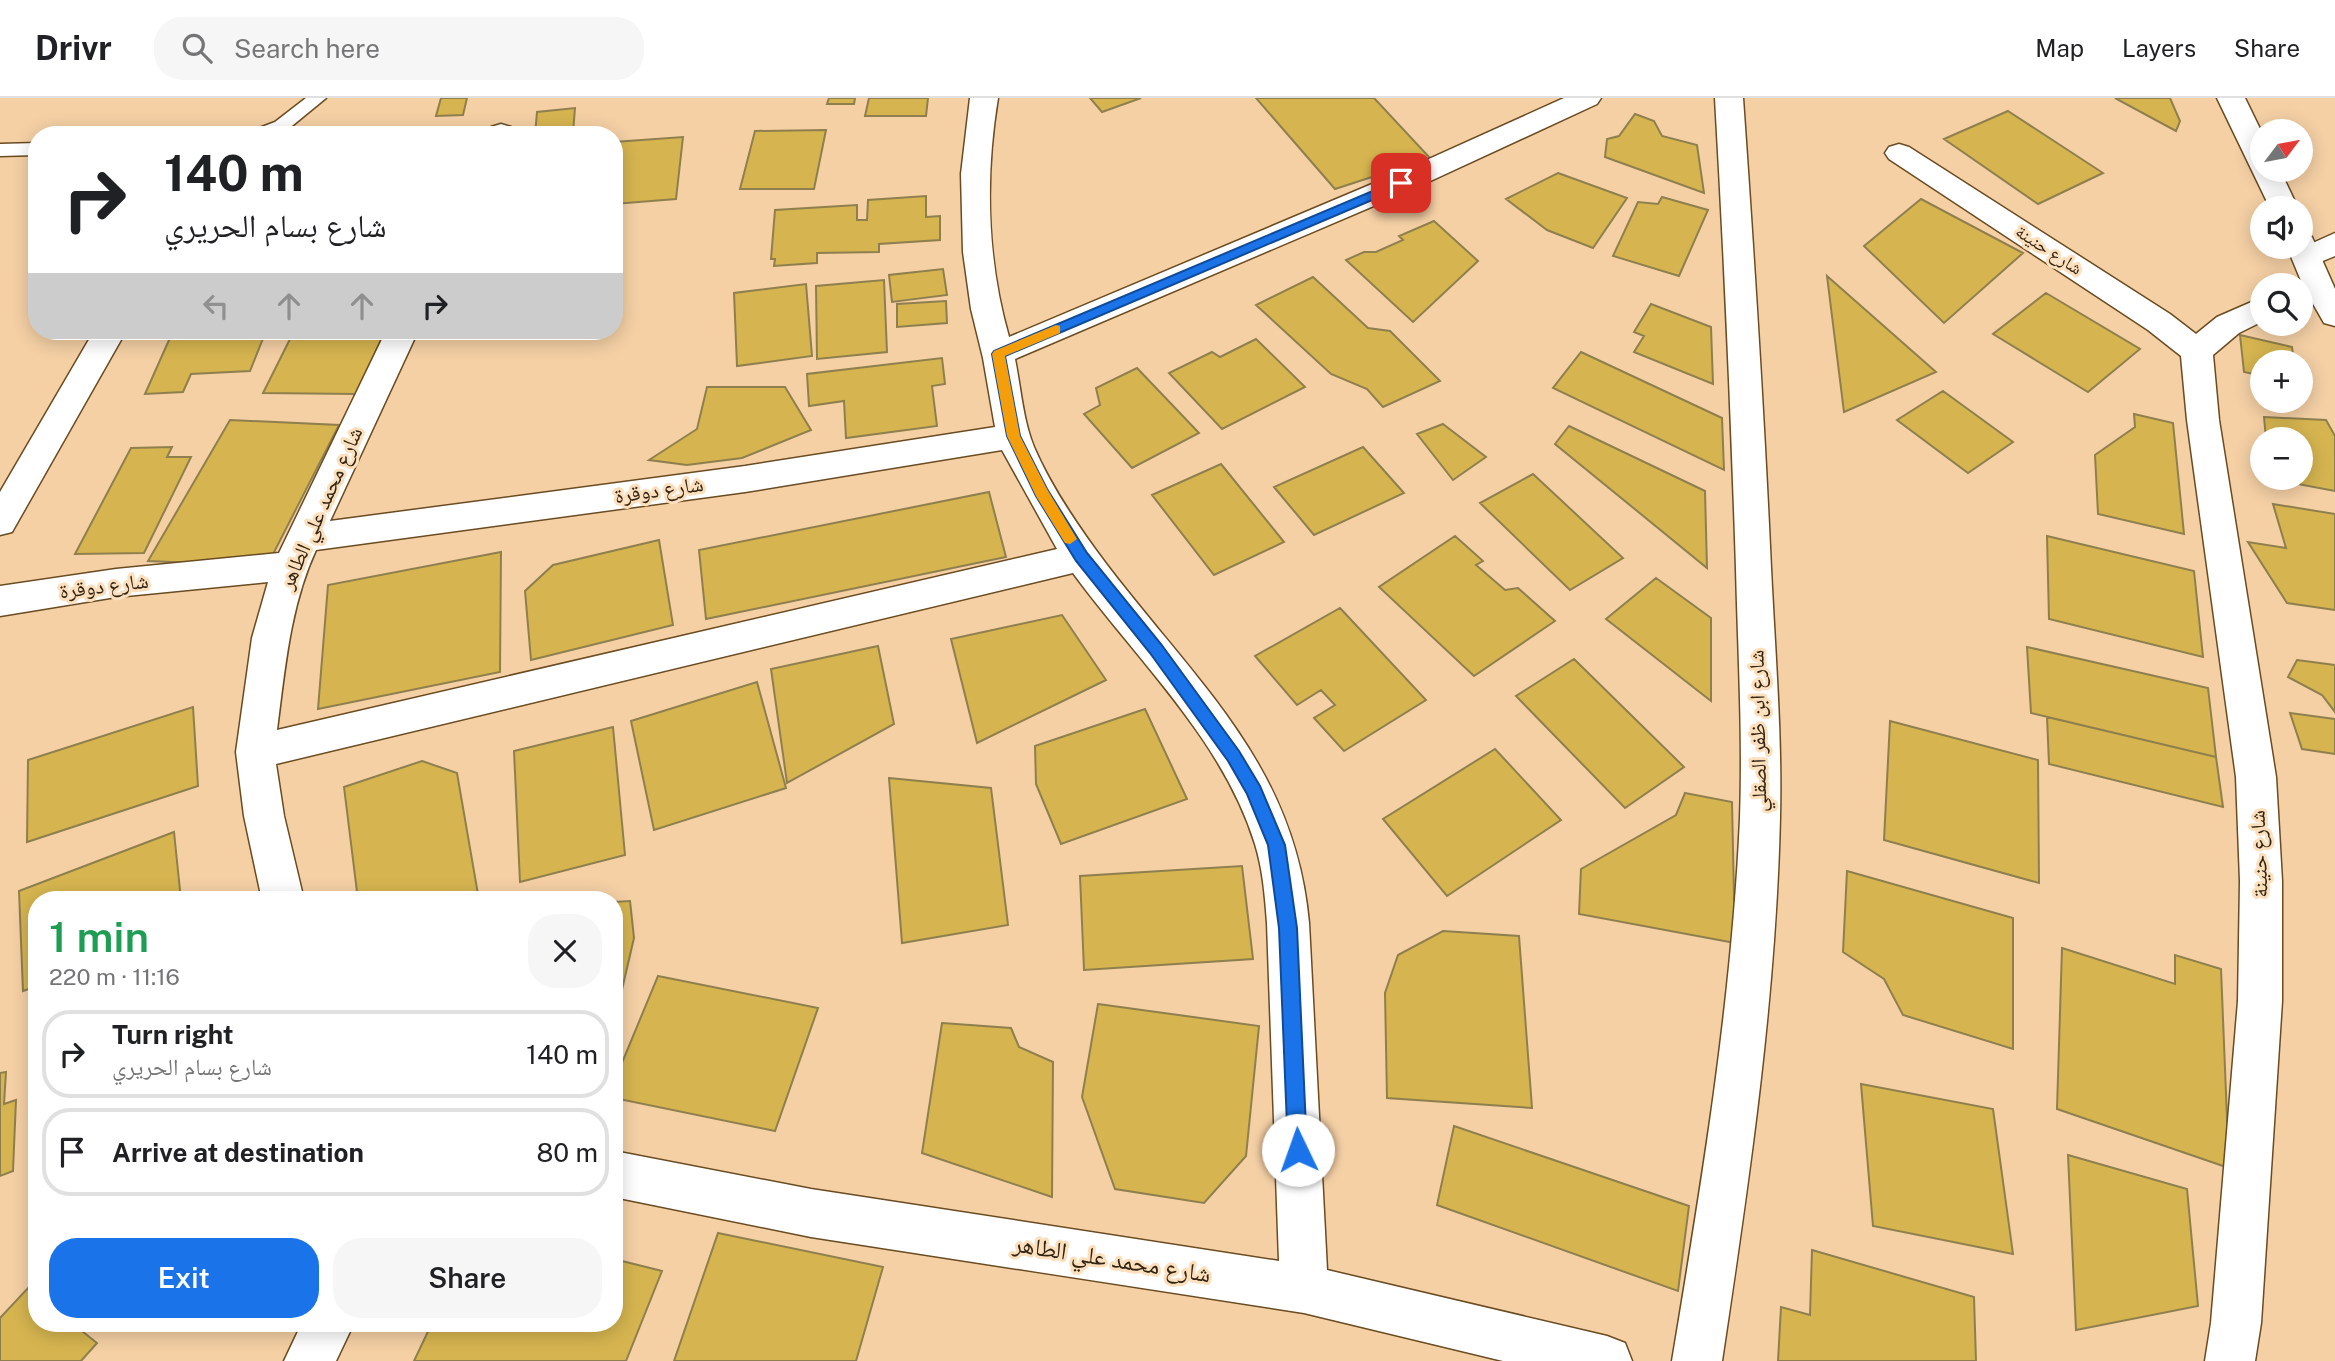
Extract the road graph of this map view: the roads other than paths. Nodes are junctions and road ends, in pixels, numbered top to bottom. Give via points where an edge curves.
1 (317, 98) edge
2 (984, 98) edge
3 (1587, 98) edge
4 (1728, 98) edge
5 (2231, 98) edge
6 (281, 126) edge
7 (2250, 137) edge
8 (28, 149) edge
9 (0, 150) edge
10 (1899, 153) dead end
11 (2335, 243) edge
12 (2313, 248) edge
13 (2313, 294) edge
14 (2250, 314) edge
15 (2335, 315) edge
16 (105, 340) edge
17 (398, 340) edge
18 (2197, 351) junction
19 (998, 354) junction
20 (1014, 436) junction
21 (0, 522) edge
22 (298, 552) junction
23 (1081, 557) junction
24 (0, 601) edge
25 (256, 752) junction
26 (280, 891) edge
27 (623, 1176) edge
28 (1304, 1289) junction
29 (324, 1332) edge
30 (309, 1361) edge
31 (1606, 1361) edge
32 (1697, 1361) edge
33 (2230, 1361) edge

1 - 6 lane
2 - 19 street via 977,192 980,263
3 - 19 street via 1401,183
4 - 32 street, شارع ابن ظفر الصقلي via 1750,453 1760,818 1731,1151
5 - 7 street
8 - 9 lane
10 - 18 street, شارع حنينة via 2160,322
11 - 12 street
13 - 15 street
14 - 18 street via 2228,325
16 - 21 street
17 - 22 street, شارع محمد علي الطاهر
18 - 33 street, شارع حنينة via 2203,420 2256,777 2261,881 2260,1001
19 - 20 street
20 - 22 street, شارع دوقرة
20 - 23 street via 1041,492
22 - 24 street, شارع دوقرة
22 - 25 street, شارع محمد علي الطاهر via 270,638
23 - 25 street
23 - 28 street via 1156,649 1233,756 1254,791 1276,845 1288,928
25 - 26 street, شارع محمد علي الطاهر
27 - 28 street, شارع محمد علي الطاهر via 811,1213
28 - 31 street, شارع محمد علي الطاهر
29 - 30 street

